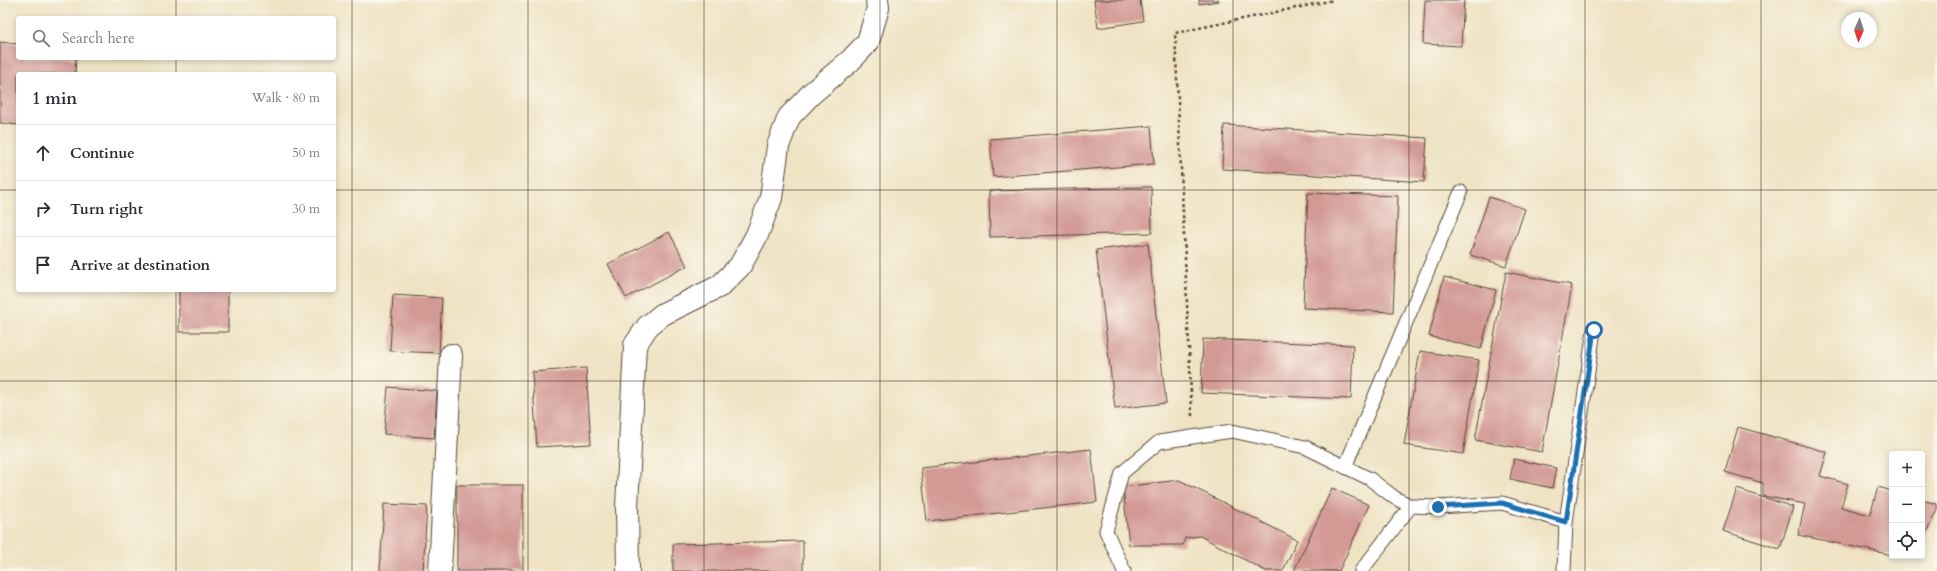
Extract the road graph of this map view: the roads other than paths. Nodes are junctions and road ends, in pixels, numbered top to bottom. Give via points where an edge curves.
1 (877, 0) edge
2 (1461, 192) dead end
3 (1594, 330) dead end
4 (451, 355) dead end
5 (1345, 467) junction
6 (1411, 506) junction
7 (1566, 522) junction
8 (440, 571) edge
9 (628, 571) edge
10 (1124, 571) edge
11 (1361, 571) edge
12 (1564, 571) edge

1 - 9 street via 878,8 868,42 812,93 789,118 778,146 771,198 757,235 740,266 720,286 663,314 648,326 635,345 627,507
2 - 5 lane
3 - 7 lane
4 - 8 street
5 - 6 lane via 1370,479 1395,498
5 - 10 lane via 1305,447 1232,431 1159,442 1122,473 1106,531
6 - 7 lane via 1502,503
6 - 11 lane
7 - 12 lane

